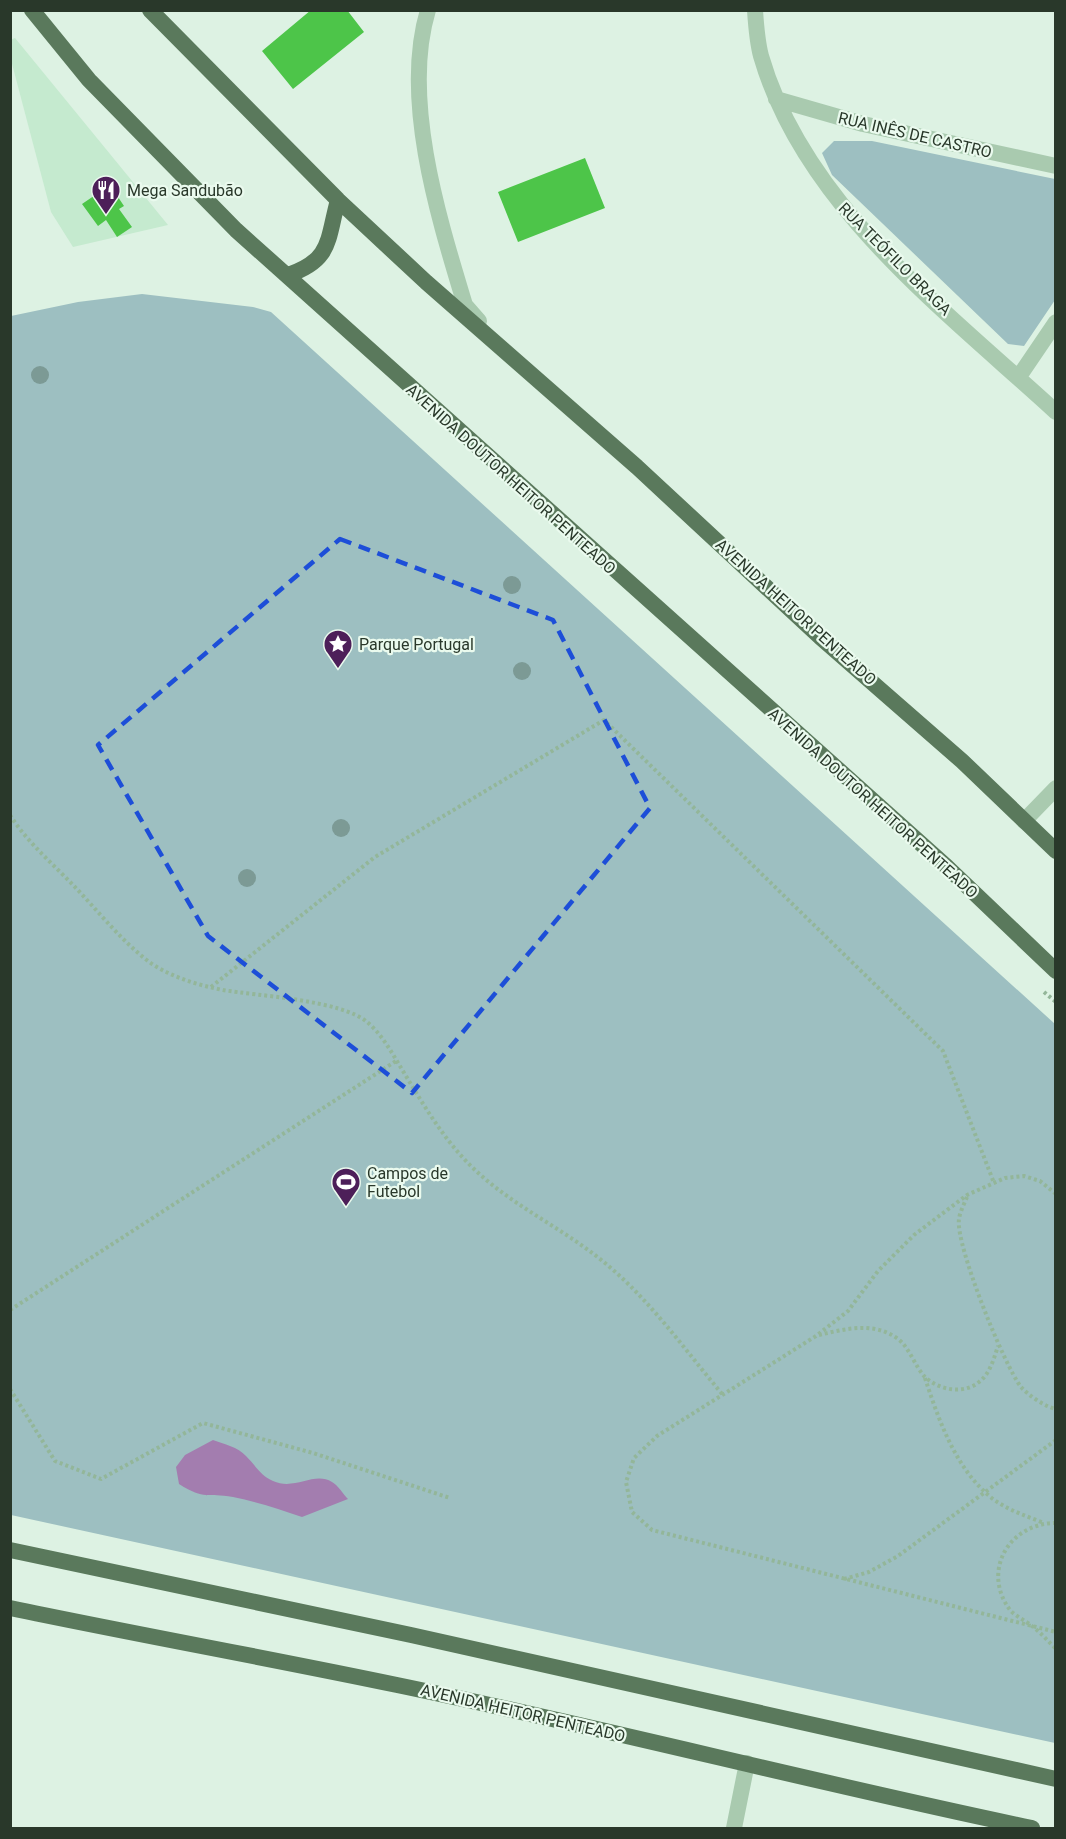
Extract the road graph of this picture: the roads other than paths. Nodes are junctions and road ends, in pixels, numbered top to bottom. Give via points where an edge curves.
1 (32, 10) edge
2 (150, 10) edge
3 (428, 10) edge
4 (755, 10) edge
5 (776, 99) junction
6 (1056, 166) edge
7 (338, 200) junction
8 (288, 275) junction
9 (1056, 322) edge
10 (499, 345) junction
11 (1018, 378) junction
12 (1056, 412) edge
13 (1056, 788) edge
14 (1024, 821) junction
15 (1056, 851) edge
16 (1056, 971) edge
17 (10, 1550) edge
18 (10, 1608) edge
19 (747, 1763) junction
20 (1056, 1779) edge
21 (734, 1828) edge
22 (1032, 1828) edge

1 - 8 main road, AVENIDA DOUTOR HEITOR PENTEADO via 89,81 136,130
2 - 7 main road
3 - 10 street via 418,72 423,137 465,305
4 - 5 street, RUA TEÓFILO BRAGA via 760,53
5 - 6 street, RUA INÊS DE CASTRO via 863,124
5 - 11 street, RUA TEÓFILO BRAGA via 807,160 844,211
7 - 8 main road via 321,256 312,266
7 - 10 main road
8 - 16 main road, AVENIDA DOUTOR HEITOR PENTEADO via 946,867
9 - 11 street
10 - 14 main road, AVENIDA HEITOR PENTEADO
11 - 12 street, RUA TEÓFILO BRAGA
13 - 14 street
14 - 15 main road, AVENIDA HEITOR PENTEADO
17 - 20 main road
18 - 19 main road, AVENIDA HEITOR PENTEADO via 397,1685
19 - 21 street
19 - 22 main road, AVENIDA HEITOR PENTEADO via 903,1802

